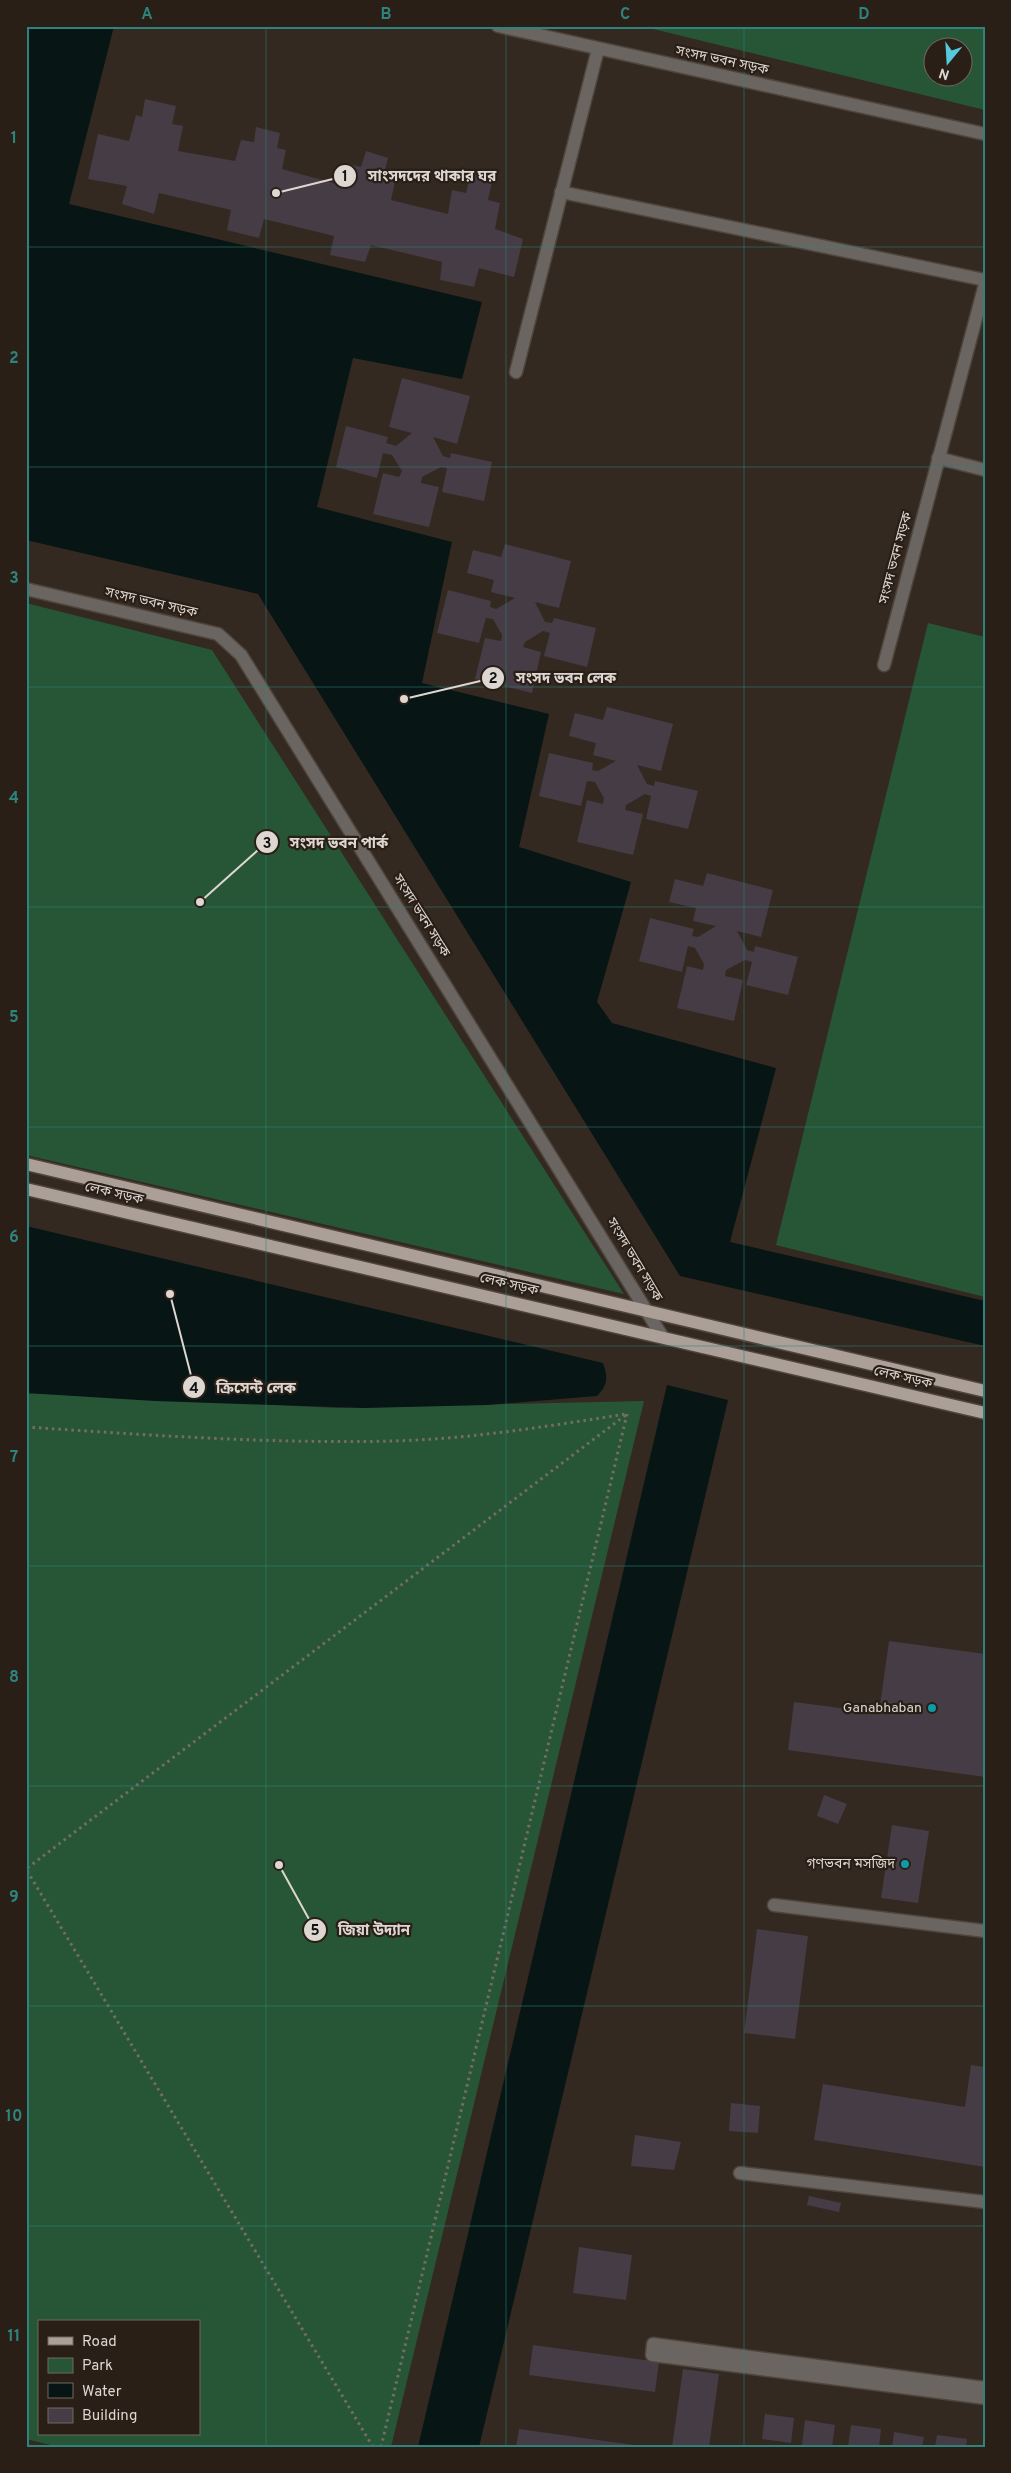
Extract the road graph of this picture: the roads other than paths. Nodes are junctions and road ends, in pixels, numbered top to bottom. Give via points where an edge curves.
1 (498, 26) edge
2 (598, 49) junction
3 (985, 134) edge
4 (562, 192) junction
5 (985, 282) edge
6 (516, 372) dead end
7 (938, 458) junction
8 (985, 470) edge
9 (26, 590) edge
10 (884, 664) dead end
11 (26, 1164) edge
12 (26, 1189) edge
13 (647, 1310) junction
14 (662, 1336) junction
15 (985, 1391) edge
16 (985, 1412) edge
17 (774, 1904) dead end
18 (985, 1931) edge
19 (740, 2173) dead end
20 (985, 2202) edge
21 (985, 2388) edge
22 (985, 2398) edge

1 - 2 lane, সংসদ ভবন সড়ক
2 - 3 lane, সংসদ ভবন সড়ক
2 - 4 lane
4 - 5 lane, সংসদ ভবন সড়ক
4 - 6 lane
5 - 7 lane, সংসদ ভবন সড়ক
7 - 8 lane
7 - 10 lane, সংসদ ভবন সড়ক
9 - 13 lane, সংসদ ভবন সড়ক via 218,634 241,655
11 - 13 main road
12 - 14 main road, লেক সড়ক
13 - 14 lane, সংসদ ভবন সড়ক
13 - 15 main road
14 - 16 main road, লেক সড়ক
17 - 18 lane
19 - 20 lane
21 - 22 lane via 653,2344 652,2355

